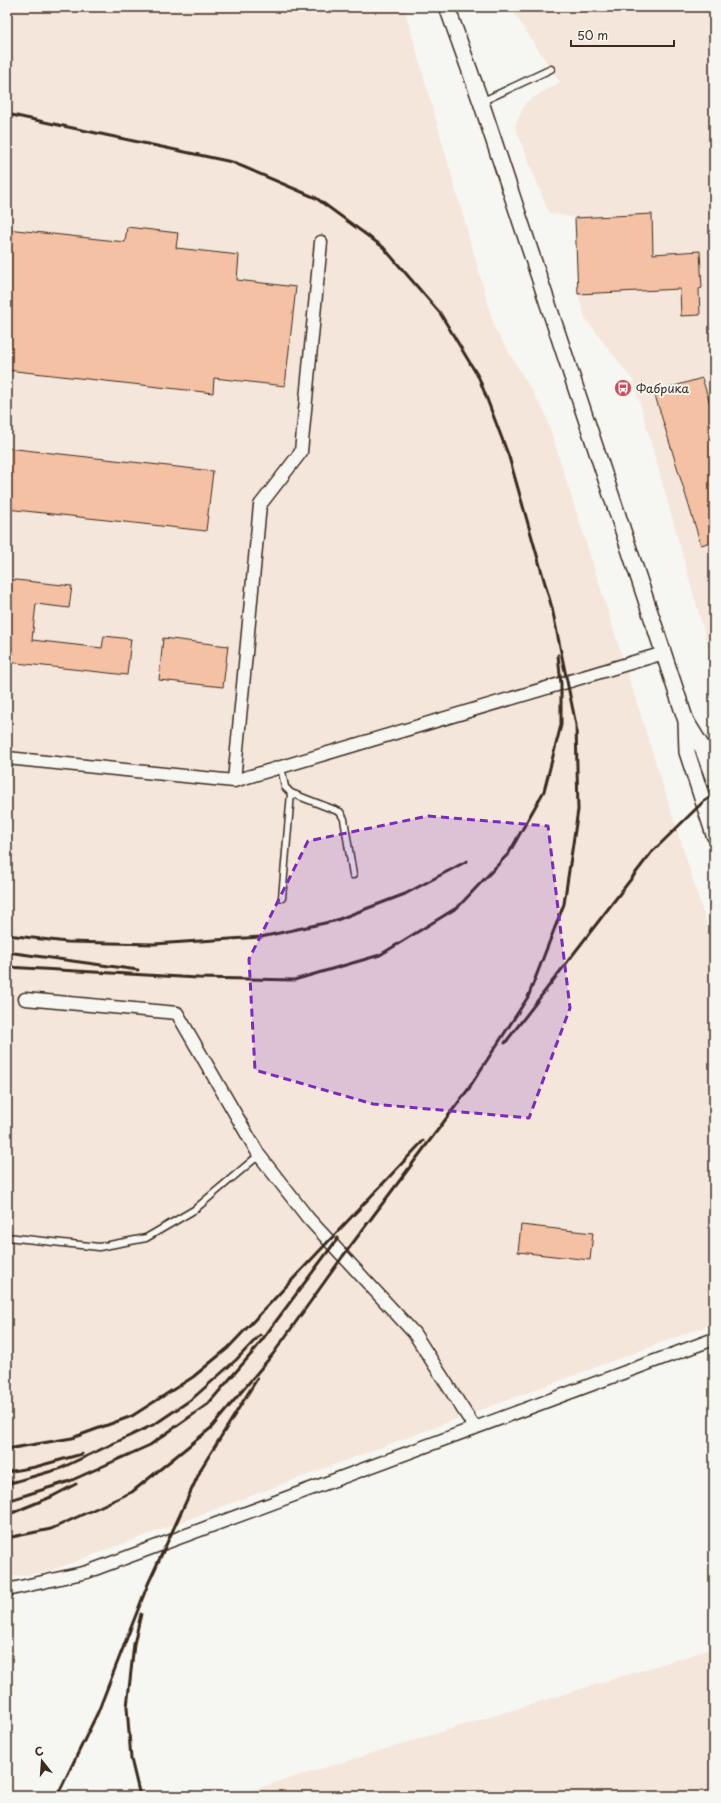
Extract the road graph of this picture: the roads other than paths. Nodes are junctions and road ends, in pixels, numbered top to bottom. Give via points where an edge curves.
1 (447, 7) edge
2 (551, 69) dead end
3 (482, 102) junction
4 (321, 242) dead end
5 (664, 653) junction
6 (686, 721) junction
7 (7, 758) edge
8 (281, 767) junction
9 (714, 780) edge
10 (234, 781) junction
11 (291, 793) junction
12 (714, 835) edge
13 (353, 875) dead end
14 (282, 898) dead end
15 (25, 999) dead end
16 (259, 1155) junction
17 (7, 1237) edge
18 (714, 1339) edge
19 (475, 1428) junction
20 (7, 1590) edge

1 - 3 street
2 - 3 lane
3 - 5 street
4 - 10 street via 301,452 260,505
5 - 6 street
5 - 8 street
6 - 9 street via 702,747
6 - 12 street via 687,752
7 - 10 street
8 - 10 street
8 - 11 lane via 285,787
11 - 13 lane via 340,812 344,820
11 - 14 lane
15 - 16 street via 177,1012
16 - 17 lane via 194,1210 146,1238 99,1247
16 - 19 street via 308,1218 414,1333
18 - 19 street
19 - 20 street via 87,1572

